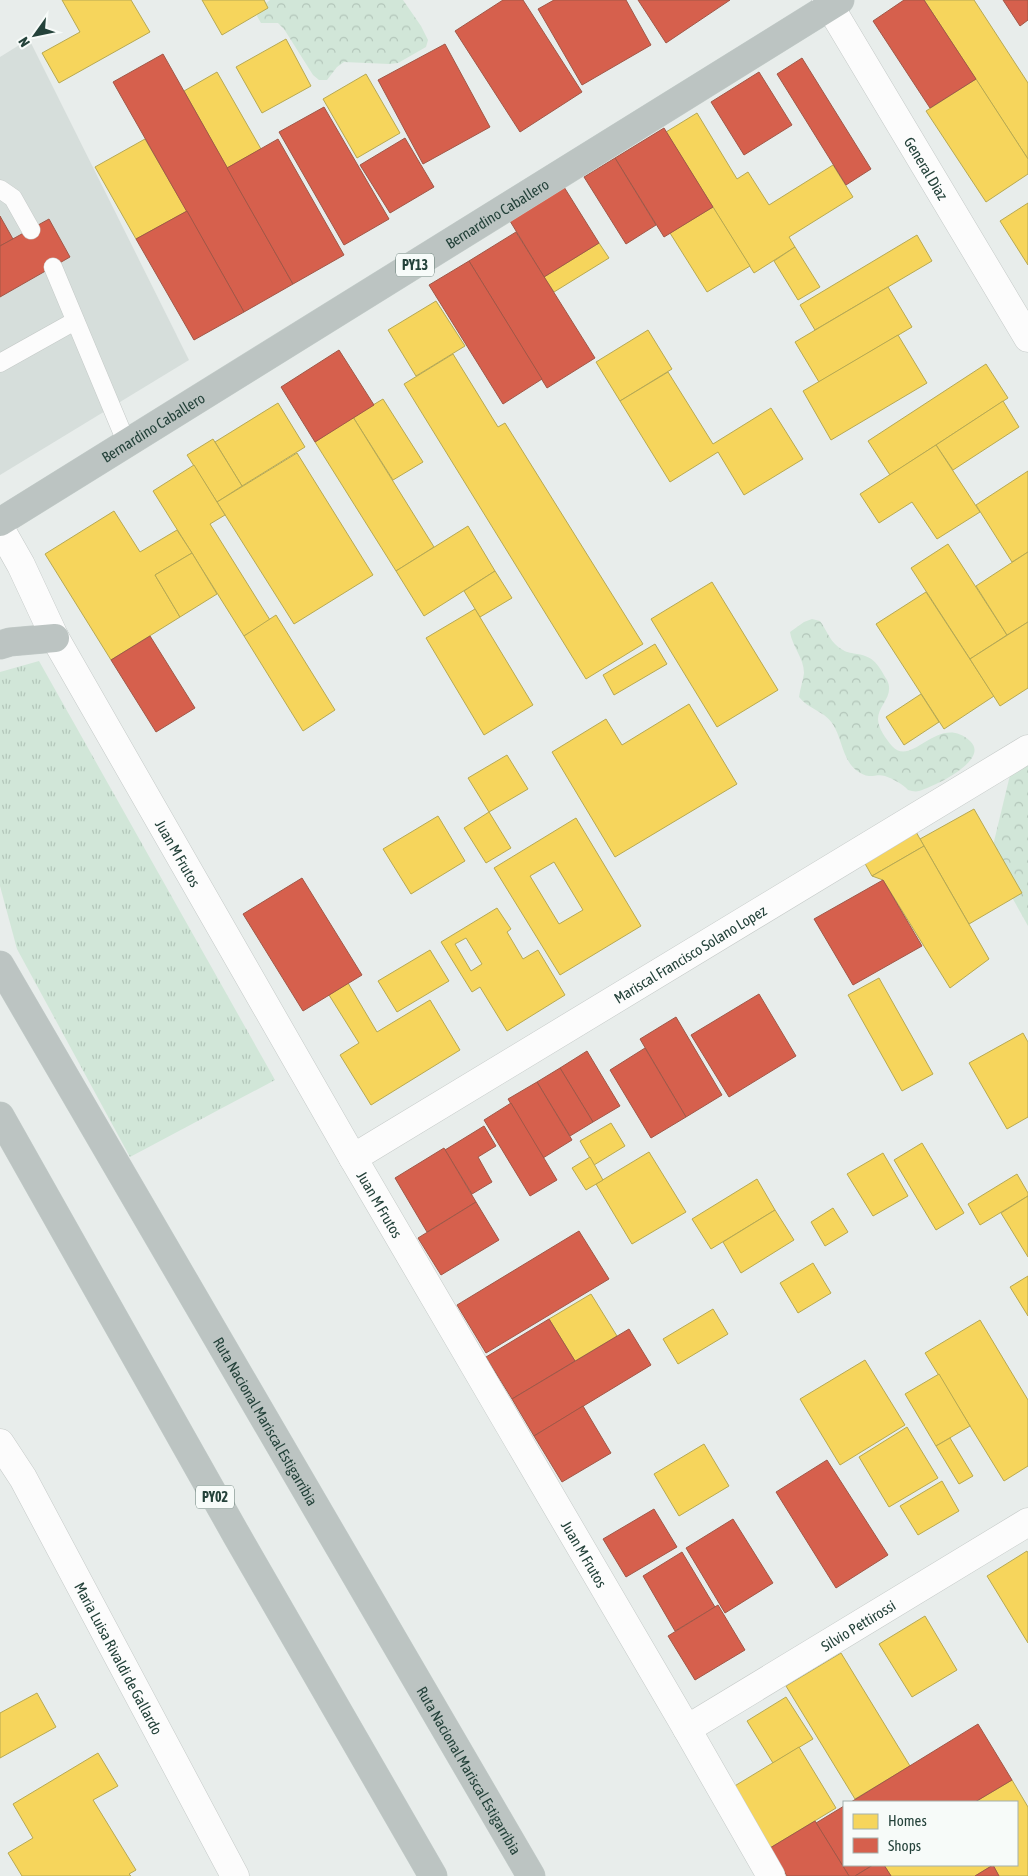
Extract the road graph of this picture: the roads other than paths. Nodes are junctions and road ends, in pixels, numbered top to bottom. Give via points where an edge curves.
1 (832, 2) edge
2 (0, 189) edge
3 (31, 230) dead end
4 (53, 267) dead end
5 (75, 321) junction
6 (1028, 338) edge
7 (0, 363) edge
8 (127, 444) junction
9 (0, 522) edge
10 (0, 528) edge
11 (55, 638) junction
12 (0, 645) edge
13 (1028, 749) edge
14 (0, 965) edge
15 (0, 1116) edge
16 (352, 1158) junction
17 (0, 1443) edge
18 (1028, 1522) edge
19 (687, 1729) junction
20 (236, 1876) edge
21 (433, 1876) edge
22 (531, 1876) edge
23 (771, 1876) edge

1 - 6 street, General Diaz
1 - 8 highway, Bernardino Caballero / PY13
2 - 3 lane via 13,198
4 - 5 lane
5 - 7 lane
5 - 8 lane
8 - 9 highway, Bernardino Caballero / PY13
10 - 11 street, Juan M Frutos
11 - 12 highway
11 - 16 street, Juan M Frutos
13 - 16 street, Mariscal Francisco Solano Lopez
14 - 22 highway, Ruta Nacional Mariscal Estigarribia
15 - 21 highway, PY02 via 236,1536
16 - 19 street, Juan M Frutos
17 - 20 street, Maria Luisa Rivaldi de Gallardo via 23,1478
18 - 19 street, Silvio Pettirossi
19 - 23 street, Juan M Frutos

